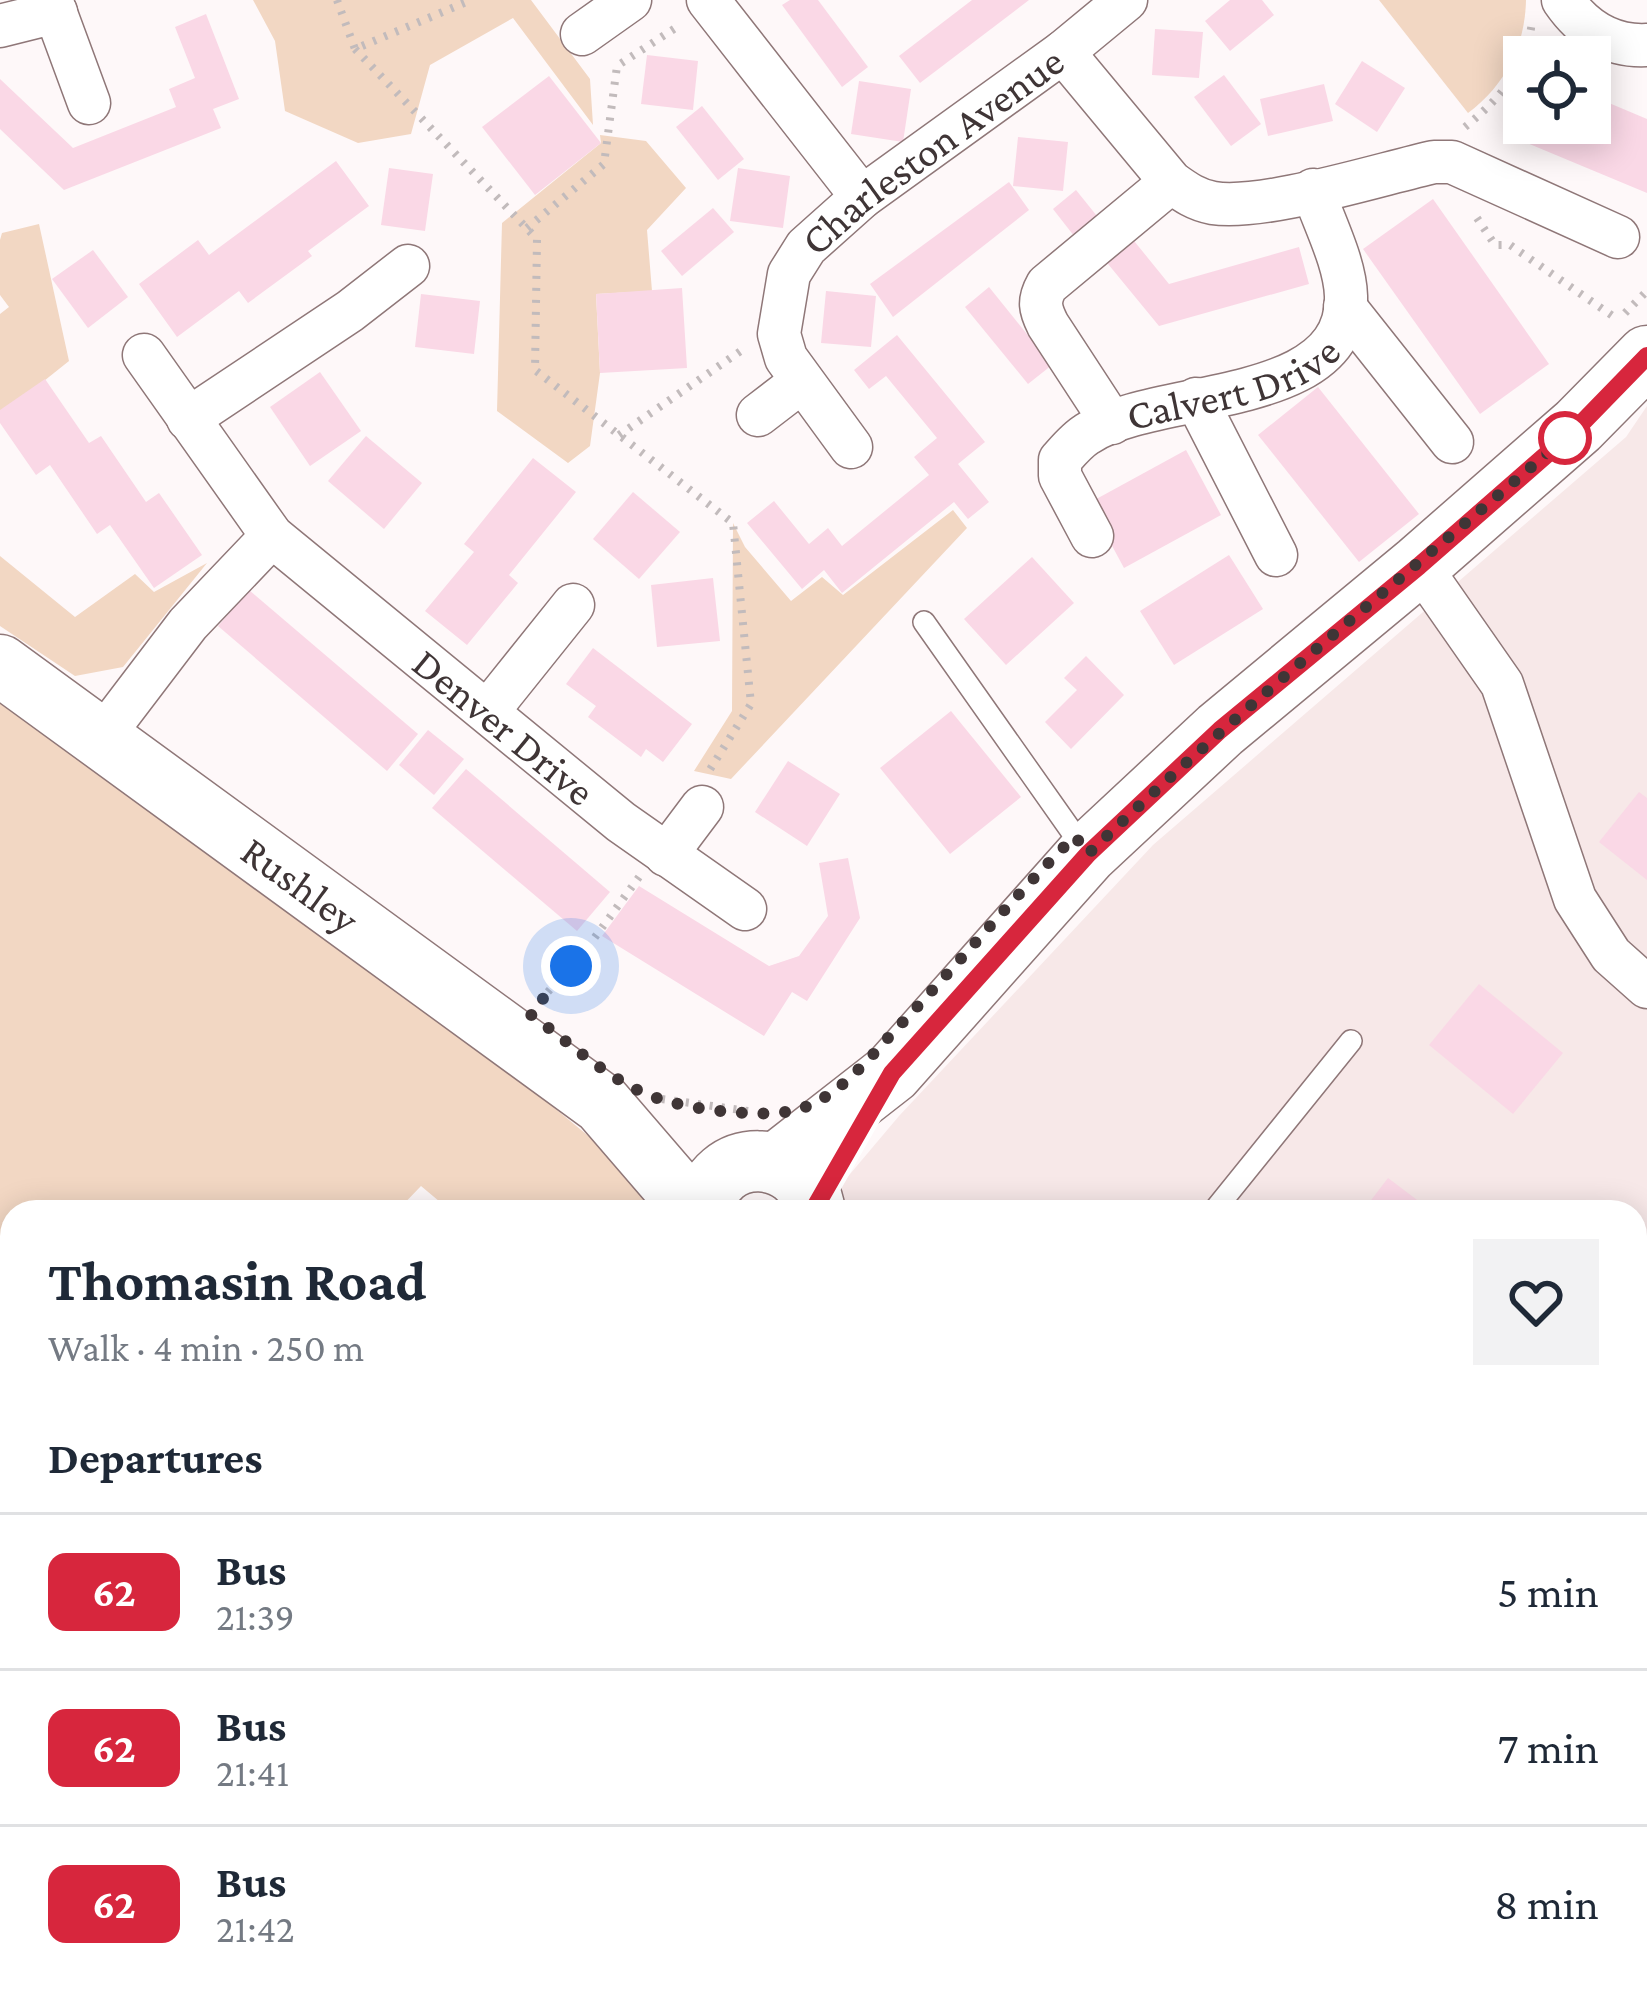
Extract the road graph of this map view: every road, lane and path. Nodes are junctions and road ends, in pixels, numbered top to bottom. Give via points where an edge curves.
1 (337, 0) edge
2 (472, 0) edge
3 (630, 0) edge
4 (1126, 0) edge
5 (1549, 2) edge
6 (53, 6) edge
7 (714, 7) edge
8 (0, 26) edge
9 (582, 34) dead end
10 (1647, 45) edge
11 (355, 49) junction
12 (1063, 52) junction
13 (89, 103) dead end
14 (1459, 132) dead end
15 (1172, 182) junction
16 (1313, 190) junction
17 (862, 197) junction
18 (526, 227) junction
19 (1618, 238) dead end
20 (408, 266) dead end
21 (1647, 291) edge
22 (1346, 307) junction
23 (760, 337) dead end
24 (1626, 344) edge
25 (145, 355) dead end
26 (801, 382) junction
27 (1196, 399) junction
28 (758, 415) dead end
29 (188, 419) junction
30 (1112, 423) junction
31 (619, 435) junction
32 (1452, 442) dead end
33 (850, 447) dead end
34 (272, 536) junction
35 (1092, 536) dead end
36 (1276, 555) dead end
37 (1419, 566) junction
38 (573, 605) dead end
39 (924, 622) dead end
40 (0, 665) edge
41 (488, 710) junction
42 (102, 737) junction
43 (704, 791) joint
44 (1088, 854) junction
45 (656, 860) junction
46 (745, 909) dead end
47 (1647, 987) edge
48 (530, 1014) dead end
49 (1351, 1041) dead end
50 (892, 1073) junction
51 (627, 1100) junction
52 (762, 1144) junction
53 (691, 1200) edge
54 (705, 1200) edge
55 (813, 1200) edge
56 (820, 1200) edge
57 (1223, 1200) edge

1 - 11 path
2 - 11 path
3 - 9 street
4 - 12 street, Charleston Avenue
5 - 10 street via 1604,38
5 - 14 path via 1517,73
6 - 8 street
6 - 13 street
7 - 17 street
7 - 18 path via 616,66 604,164
11 - 18 path
12 - 15 street
12 - 17 street, Charleston Avenue
15 - 16 street via 1216,203
15 - 30 street via 1041,296 1048,325
16 - 19 street via 1434,162 1468,167
16 - 22 street, Calvert Drive
17 - 26 street, Charleston Avenue via 806,247 789,274 779,334
18 - 31 path via 537,239 535,370
20 - 29 street
21 - 24 path
22 - 27 street, Calvert Drive via 1326,352 1304,369
22 - 32 street
23 - 31 path
24 - 37 street via 1578,427
25 - 29 street, Denver Drive
26 - 28 street
26 - 33 street, Charleston Avenue
27 - 30 street, Calvert Drive
27 - 36 street
29 - 34 street, Denver Drive
30 - 35 street, Calvert Drive via 1087,433 1060,460 1060,476
31 - 43 path via 733,523 751,704
34 - 41 street, Denver Drive
34 - 42 street via 188,624
37 - 44 street via 1220,730
37 - 47 street via 1502,683 1575,899 1611,955
38 - 41 street
39 - 44 lane
40 - 42 street, Rushley
41 - 45 street, Denver Drive
42 - 51 street, Rushley
43 - 45 street
44 - 50 street
45 - 46 street, Denver Drive
45 - 48 path
49 - 57 lane
50 - 52 street
50 - 56 street
51 - 52 street, Rushley
51 - 52 path via 718,1109
51 - 53 street, Rushley
52 - 54 street via 716,1180
52 - 55 street

